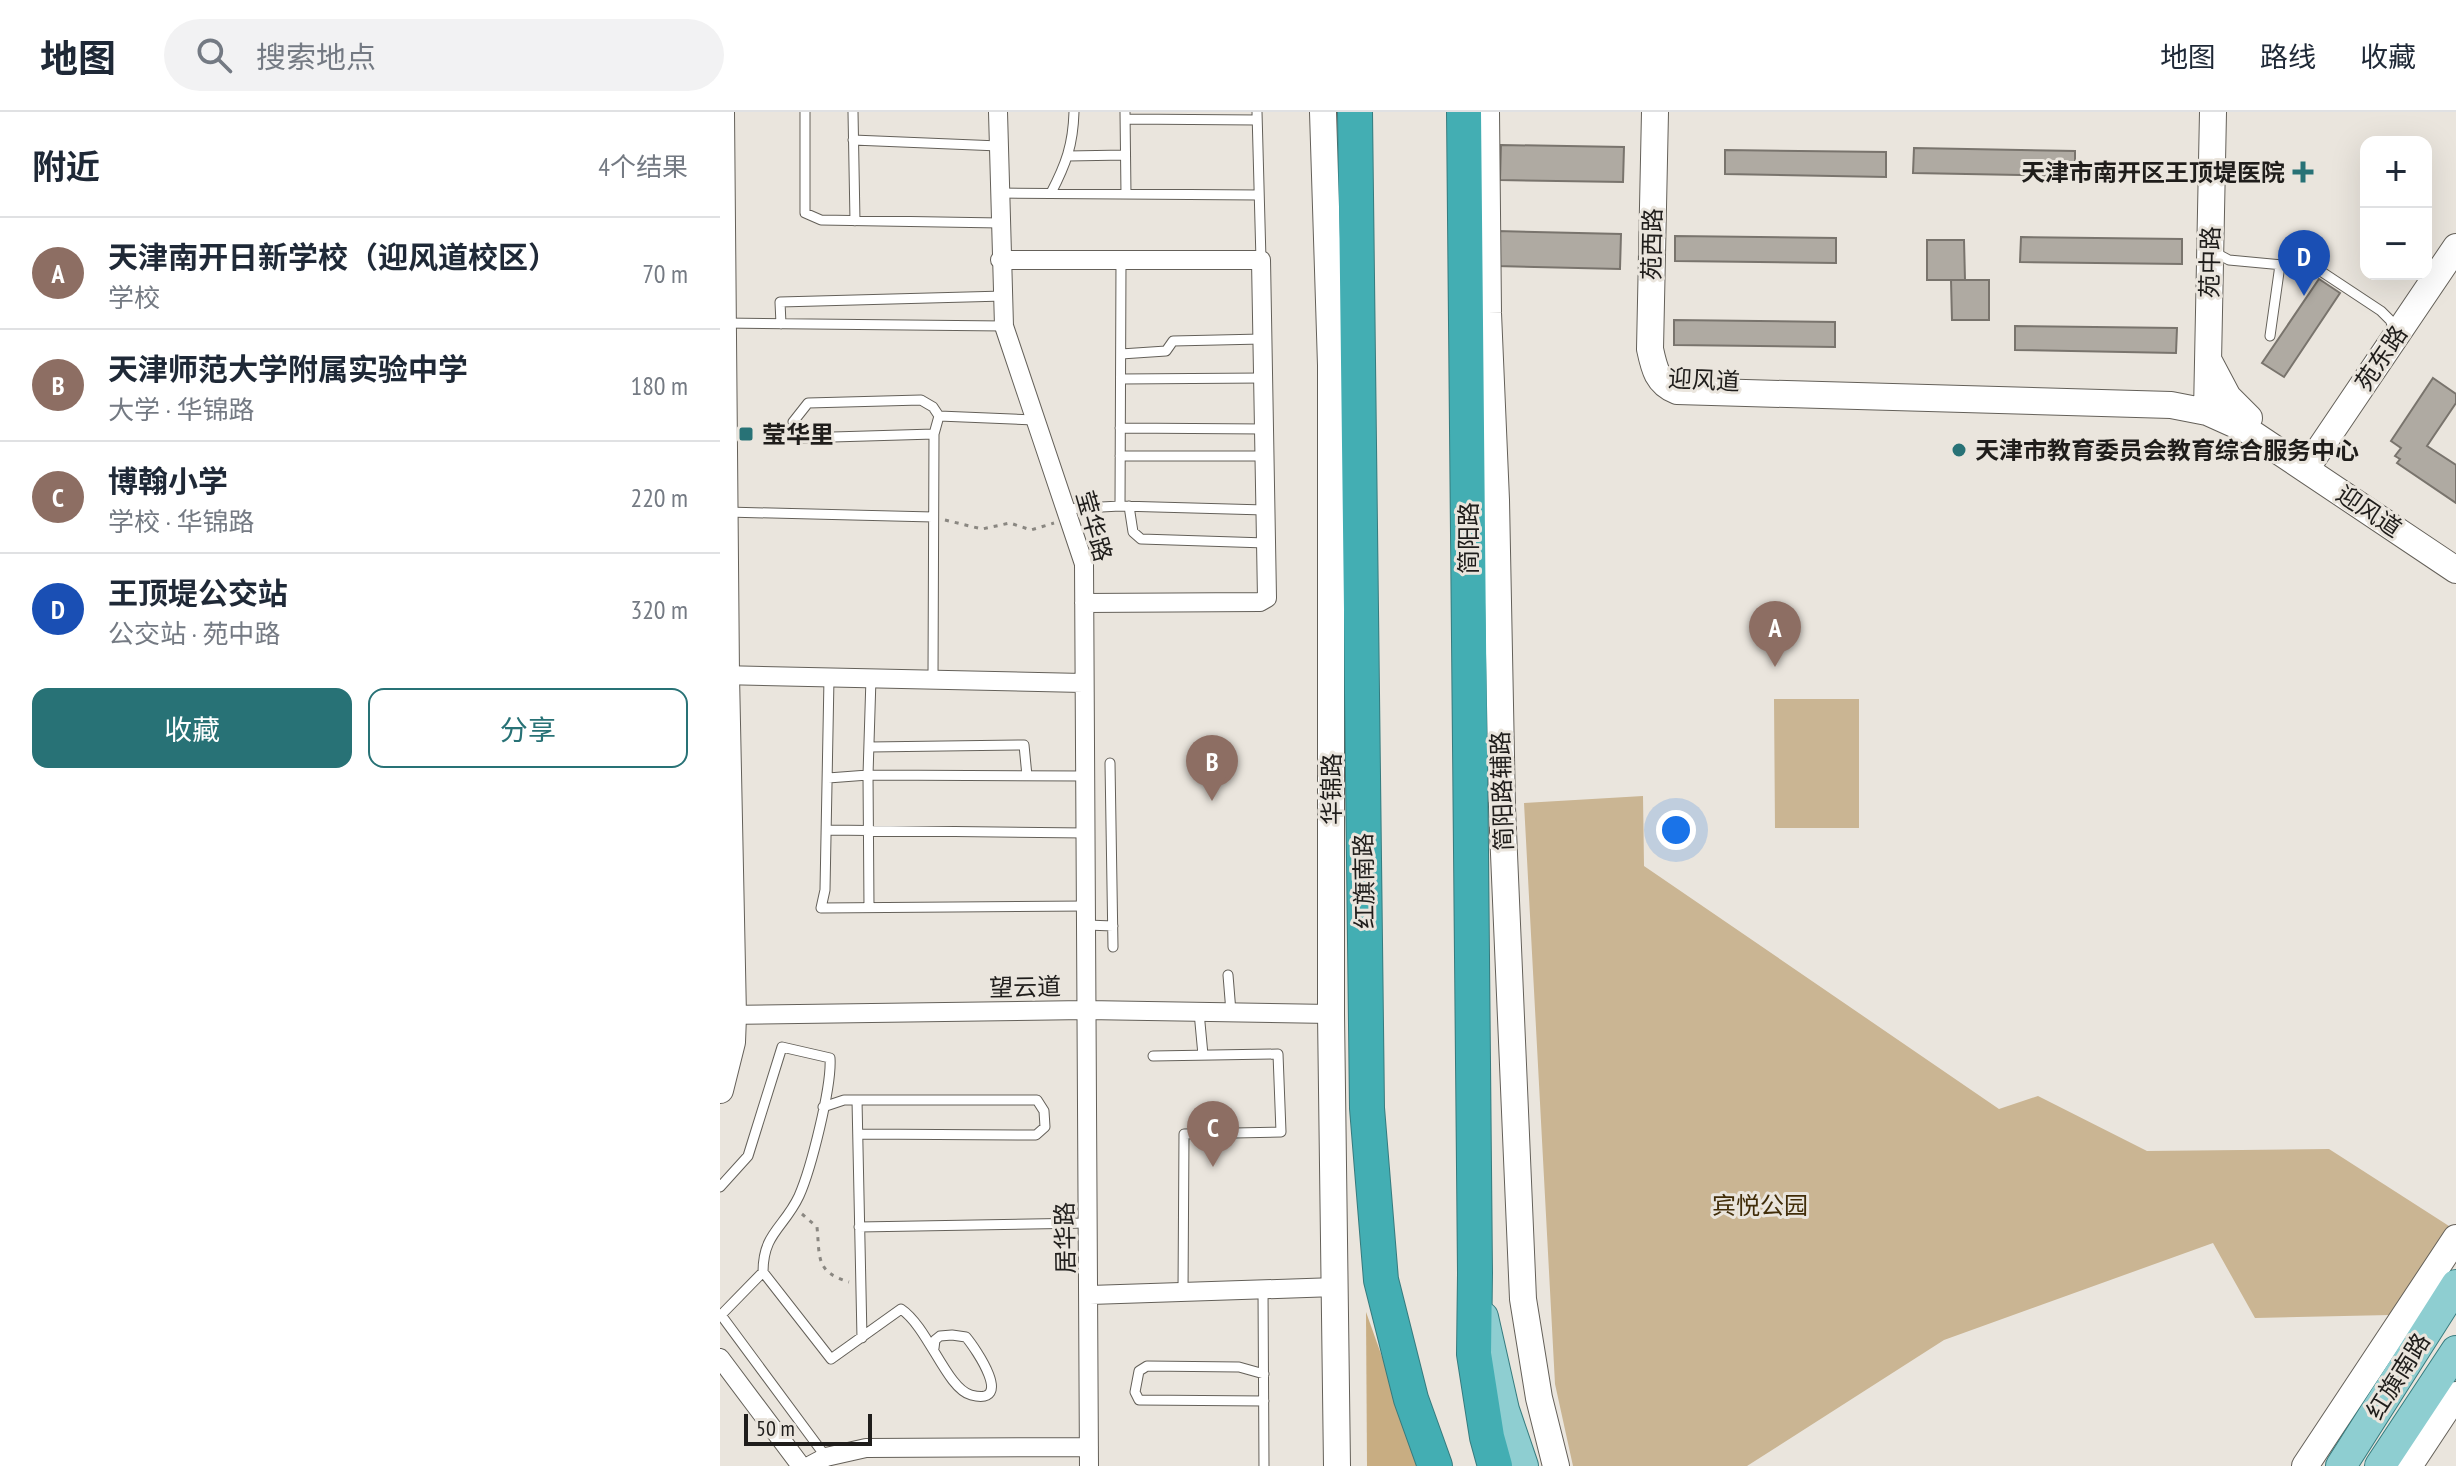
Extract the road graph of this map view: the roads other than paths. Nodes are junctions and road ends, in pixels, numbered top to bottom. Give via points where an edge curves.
1 (721, 112) edge
2 (805, 112) edge
3 (853, 112) edge
4 (998, 112) edge
5 (1074, 112) edge
6 (1323, 112) edge
7 (1355, 112) edge
8 (1464, 112) edge
9 (1486, 112) edge
10 (1655, 112) edge
11 (2203, 112) edge
12 (2213, 112) edge
13 (1125, 116) edge
14 (1257, 116) edge
15 (853, 140) junction
16 (999, 146) junction
17 (1125, 155) junction
18 (1068, 156) junction
19 (999, 193) junction
20 (1051, 193) junction
21 (1126, 194) junction
22 (1259, 195) junction
23 (855, 221) junction
24 (1000, 223) junction
25 (2456, 247) edge
26 (2213, 255) junction
27 (1000, 260) junction
28 (1261, 260) junction
29 (1121, 261) junction
30 (2280, 265) junction
31 (2456, 272) edge
32 (1004, 296) junction
33 (722, 323) edge
34 (781, 324) junction
35 (1004, 326) junction
36 (2270, 336) dead end
37 (1262, 339) junction
38 (2393, 341) junction
39 (1121, 354) junction
40 (2208, 360) junction
41 (1657, 375) joint
42 (1263, 378) junction
43 (1121, 379) junction
44 (2202, 404) junction
45 (939, 416) junction
46 (2249, 418) junction
47 (1035, 420) junction
48 (1120, 428) junction
49 (1264, 429) junction
50 (934, 434) junction
51 (1120, 456) junction
52 (1264, 456) junction
53 (2318, 468) junction
54 (1125, 506) junction
55 (1265, 510) junction
56 (723, 512) edge
57 (1067, 514) junction
58 (933, 517) junction
59 (1266, 543) junction
60 (2456, 555) edge
61 (2456, 570) edge
62 (1084, 603) junction
63 (723, 675) edge
64 (829, 678) junction
65 (871, 678) junction
66 (933, 678) junction
67 (1083, 683) junction
68 (870, 747) junction
69 (1110, 763) dead end
70 (868, 775) junction
71 (1027, 776) junction
72 (1085, 776) junction
73 (828, 778) junction
74 (827, 830) junction
75 (868, 831) junction
76 (1086, 833) junction
77 (1087, 906) junction
78 (869, 907) junction
79 (1087, 925) junction
80 (1113, 926) junction
81 (1113, 947) dead end
82 (1228, 975) dead end
83 (1086, 1010) junction
84 (1199, 1012) junction
85 (1231, 1012) junction
86 (1331, 1014) junction
87 (726, 1016) edge
88 (1203, 1055) junction
89 (1153, 1056) dead end
90 (720, 1090) edge
91 (857, 1100) junction
92 (823, 1107) junction
93 (858, 1134) junction
94 (720, 1187) edge
95 (1089, 1223) junction
96 (859, 1227) junction
97 (2456, 1238) edge
98 (763, 1272) junction
99 (1475, 1273) junction
100 (2456, 1285) edge
101 (1336, 1287) junction
102 (1263, 1289) junction
103 (1183, 1292) junction
104 (1090, 1295) junction
105 (721, 1316) edge
106 (862, 1338) junction
107 (934, 1348) junction
108 (2456, 1351) edge
109 (720, 1358) edge
110 (1264, 1374) junction
111 (2456, 1395) edge
112 (1264, 1401) junction
113 (826, 1457) junction
114 (1089, 1457) edge
115 (801, 1466) edge
116 (809, 1466) edge
117 (1264, 1466) edge
118 (1337, 1466) edge
119 (1435, 1466) edge
120 (1495, 1466) edge
121 (1523, 1466) edge
122 (1556, 1466) edge
123 (2305, 1466) edge
124 (2341, 1466) edge
125 (2380, 1466) edge
126 (2409, 1466) edge

1 - 33 street
2 - 23 lane via 805,213 821,220
3 - 15 lane
4 - 16 street, 莹华路
5 - 18 lane
6 - 86 street, 华锦路 via 1331,365
7 - 119 highway, 红旗南路 via 1367,1108 1381,1280 1411,1399
8 - 99 highway, 简阳路
9 - 122 street, 简阳路辅路 via 1502,807 1523,1299
10 - 41 street, 苑西路 via 1650,349
11 - 26 street, 苑中路
12 - 26 street, 苑中路
13 - 14 lane
13 - 17 lane
14 - 22 lane
15 - 16 lane
15 - 23 lane
16 - 19 street, 莹华路
17 - 18 lane
17 - 21 lane
18 - 20 lane
19 - 20 lane
19 - 24 street, 莹华路
20 - 21 lane
21 - 22 lane
22 - 28 lane
23 - 24 lane
24 - 27 street, 莹华路
25 - 38 street, 苑东路
26 - 30 lane
26 - 40 street, 苑中路
26 - 44 street, 苑中路
27 - 29 street
27 - 32 street, 莹华路
28 - 29 street
28 - 37 street
29 - 39 lane
30 - 36 lane
30 - 38 lane via 2311,267 2332,277 2387,317
31 - 53 street, 苑东路
32 - 34 lane via 780,302
32 - 35 street, 莹华路
33 - 34 lane
33 - 56 street
34 - 35 lane
35 - 47 street, 莹华路
37 - 39 lane via 1173,341 1166,351
37 - 42 street
38 - 53 street, 苑东路 via 2332,431
39 - 43 lane
40 - 44 street, 苑中路
40 - 46 street via 2228,397
41 - 44 street, 迎风道 via 1674,381
42 - 43 lane
42 - 49 street
43 - 48 lane
44 - 46 street, 迎风道
44 - 53 street, 迎风道
45 - 47 lane
45 - 50 lane
45 - 50 lane via 921,400 808,403 793,422 799,438
46 - 53 street, 迎风道
47 - 57 street, 莹华路
48 - 49 lane
48 - 51 lane
49 - 52 street
50 - 58 lane
51 - 52 lane
51 - 54 lane
52 - 55 street
53 - 60 street, 迎风道
53 - 61 street, 迎风道 via 2352,500
54 - 55 lane
54 - 57 lane
54 - 59 lane via 1133,532 1141,539
55 - 59 street
56 - 58 lane
56 - 63 street
57 - 62 street, 莹华路 via 1084,564
58 - 66 lane
59 - 62 street via 1267,598 1260,602
62 - 67 street, 莹华路
63 - 64 street
63 - 87 street
64 - 65 street
64 - 73 lane
65 - 66 street
65 - 68 lane
66 - 67 street
67 - 72 street, 莹华路
68 - 70 lane
68 - 71 lane via 1024,745
69 - 80 lane
70 - 71 lane
70 - 73 lane
70 - 75 lane
71 - 72 lane
72 - 76 street, 莹华路
73 - 74 lane
74 - 75 lane
74 - 78 lane via 821,908
75 - 76 lane
75 - 78 lane
76 - 77 street, 莹华路
77 - 78 lane
77 - 79 street, 莹华路
79 - 80 lane
79 - 83 street, 莹华路
80 - 81 lane
82 - 85 lane
83 - 84 street, 望云道
83 - 87 street, 望云道
83 - 95 street, 居华路
84 - 85 street, 望云道
84 - 88 lane
85 - 86 street, 望云道
86 - 101 street, 华锦路
87 - 90 street via 732,1042
88 - 89 lane
88 - 103 lane via 1278,1054 1281,1132 1184,1134
91 - 92 lane
91 - 93 lane
91 - 93 lane via 1037,1100 1045,1127 1036,1135
92 - 94 lane via 830,1058 782,1047 748,1156
92 - 98 lane via 799,1195 763,1252
93 - 96 lane
95 - 96 lane
95 - 104 street, 居华路
96 - 106 lane
97 - 123 street
98 - 105 lane
98 - 106 lane via 831,1359
99 - 120 highway via 1474,1354
99 - 121 main road via 1504,1410
100 - 124 main road, 红旗南路
101 - 102 street
101 - 118 street, 华锦路
102 - 103 street
102 - 110 lane
103 - 104 street
104 - 114 street, 居华路
105 - 113 lane
106 - 107 lane via 901,1309
107 - 107 lane via 954,1384 967,1395 988,1393 986,1367 966,1337 940,1336
108 - 125 main road, 红旗南路
109 - 115 street
110 - 112 lane
110 - 112 lane via 1239,1367 1147,1366 1139,1371 1135,1392 1139,1400
111 - 126 street
112 - 117 lane
113 - 114 street via 866,1448
113 - 116 street

